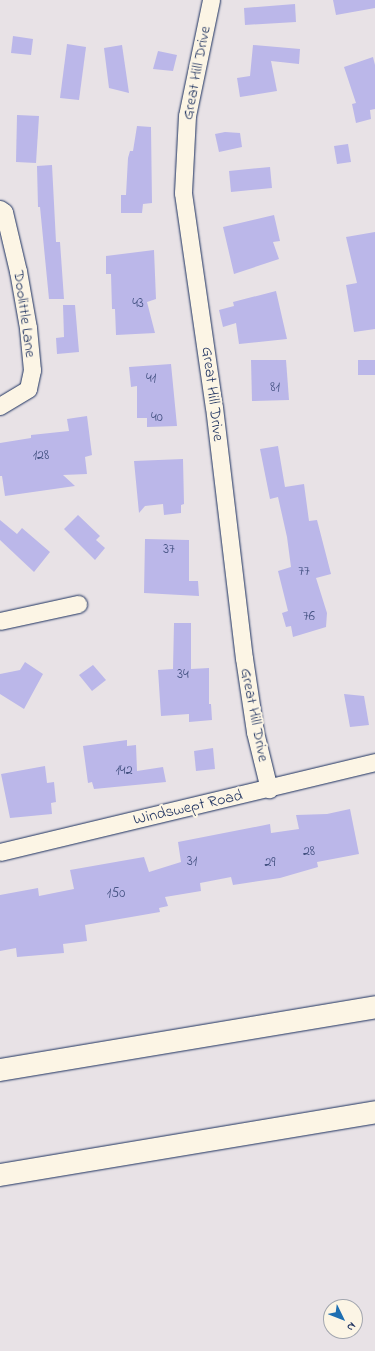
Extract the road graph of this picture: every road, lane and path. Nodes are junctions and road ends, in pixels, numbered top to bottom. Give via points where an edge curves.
1 (211, 0) edge
2 (0, 209) edge
3 (0, 406) edge
4 (78, 604) dead end
5 (0, 621) edge
6 (375, 762) edge
7 (269, 789) junction
8 (0, 852) edge
9 (375, 1007) edge
10 (0, 1070) edge
11 (375, 1112) edge
12 (0, 1175) edge

1 - 7 street, Great Hill Drive via 187,116 183,192 214,407 244,658 255,732
2 - 3 street, Doolittle Lane via 4,212 18,271 32,370 28,389
4 - 5 street
6 - 7 street, Windswept Road
7 - 8 street, Windswept Road
9 - 10 highway
11 - 12 highway

